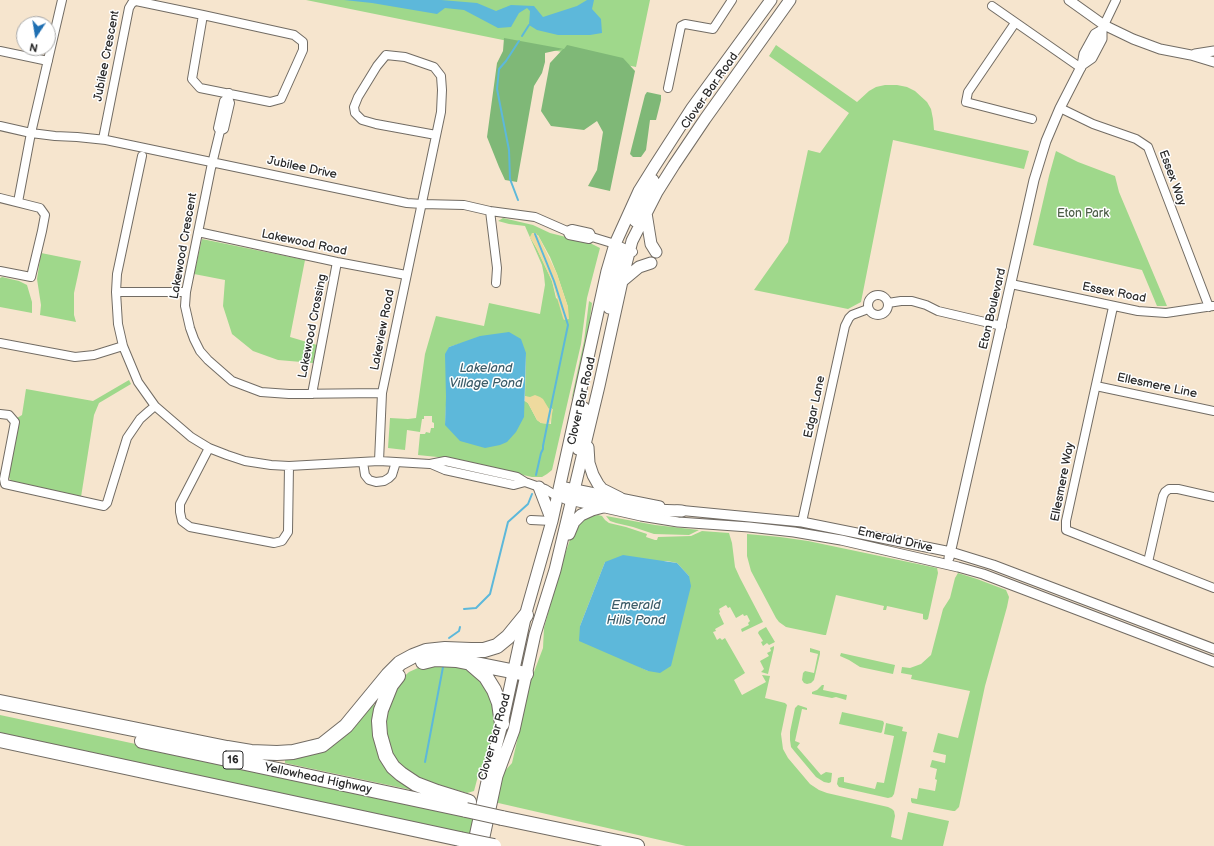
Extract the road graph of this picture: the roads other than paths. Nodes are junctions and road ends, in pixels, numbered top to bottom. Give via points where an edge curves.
1 (62, 0) edge
2 (732, 0) edge
3 (771, 0) edge
4 (790, 0) edge
5 (1069, 0) edge
6 (1116, 0) edge
7 (992, 6) dead end
8 (203, 15) junction
9 (1015, 23) junction
10 (1103, 28) junction
11 (1214, 50) edge
12 (0, 52) edge
13 (1191, 55) junction
14 (48, 61) junction
15 (1214, 62) edge
16 (1081, 67) junction
17 (668, 88) dead end
18 (228, 95) junction
19 (1060, 108) junction
20 (1032, 119) dead end
21 (0, 126) edge
22 (31, 133) junction
23 (436, 135) junction
24 (103, 139) junction
25 (668, 145) junction
26 (142, 156) dead end
27 (212, 162) junction
28 (0, 198) edge
29 (18, 202) junction
30 (422, 204) junction
31 (490, 211) junction
32 (646, 213) junction
33 (198, 232) junction
34 (615, 244) junction
35 (631, 251) junction
36 (656, 252) dead end
37 (337, 262) junction
38 (651, 262) dead end
39 (0, 271) edge
40 (406, 275) junction
41 (621, 282) junction
42 (496, 283) dead end
43 (1011, 284) junction
44 (116, 292) junction
45 (186, 292) junction
46 (888, 303) junction
47 (1211, 306) edge
48 (1113, 307) junction
49 (868, 309) junction
50 (1002, 326) junction
51 (0, 343) edge
52 (123, 346) junction
53 (599, 386) junction
54 (1096, 386) junction
55 (382, 393) junction
56 (312, 394) junction
57 (155, 406) junction
58 (1214, 410) edge
59 (0, 414) edge
60 (588, 432) junction
61 (209, 448) junction
62 (379, 461) junction
63 (363, 462) junction
64 (396, 462) junction
65 (289, 466) junction
66 (542, 488) junction
67 (567, 494) junction
68 (1214, 497) edge
69 (620, 498) junction
70 (603, 507) junction
71 (682, 511) junction
72 (530, 520) dead end
73 (552, 521) junction
74 (802, 522) junction
75 (951, 552) junction
76 (1148, 562) junction
77 (948, 564) junction
78 (555, 570) junction
79 (1214, 588) edge
80 (526, 615) junction
81 (453, 650) junction
82 (1214, 650) edge
83 (469, 662) junction
84 (1214, 662) edge
85 (521, 669) junction
86 (0, 702) edge
87 (0, 710) edge
88 (502, 724) junction
89 (0, 740) edge
90 (468, 806) junction
91 (460, 843) edge
92 (473, 846) edge
93 (482, 846) edge
94 (494, 846) edge
95 (637, 846) edge

1 - 14 street
2 - 17 street via 713,29 685,24 681,26
3 - 25 main road, Clover Bar Road
4 - 32 main road, Clover Bar Road via 678,159
5 - 10 street
6 - 10 street
7 - 9 street
8 - 18 street, Jubilee Crescent via 192,79 200,88
8 - 18 street, Jubilee Crescent via 294,35 303,42 303,50 281,99 270,102
8 - 24 street, Jubilee Crescent via 132,3
9 - 16 street
9 - 20 street via 968,92 966,102
10 - 13 street via 1150,46
10 - 16 street, Eton Boulevard via 1095,34 1084,54
11 - 13 street
12 - 14 street
13 - 15 street
14 - 22 street
16 - 19 street, Eton Boulevard
18 - 27 street via 230,103 224,129 220,131
19 - 43 street, Eton Boulevard via 1034,180
19 - 47 street, Essex Way via 1093,124 1136,139 1148,147
21 - 22 street, Jubilee Drive
22 - 24 street, Jubilee Drive
22 - 29 street
23 - 23 street via 441,112 441,76 434,67 427,64 405,57 386,55 358,97 354,107 355,113 362,120 376,124
23 - 30 street, Lakeview Road
24 - 27 street, Jubilee Drive
25 - 34 main road, Clover Bar Road via 640,191
25 - 35 main road via 629,233
26 - 44 street via 117,274
27 - 30 street, Jubilee Drive
27 - 33 street, Lakewood Crescent
28 - 29 street
29 - 39 street via 40,208 45,214 31,277
30 - 31 street, Jubilee Drive via 464,205
30 - 40 street, Lakeview Road
31 - 34 street, Jubilee Drive via 535,217 567,231 569,235 589,239 592,237
31 - 42 street via 497,268
32 - 35 main road, Clover Bar Road via 635,235
32 - 36 main road via 651,244
33 - 37 street, Lakewood Road
33 - 45 street, Lakewood Crescent
34 - 35 street
34 - 53 main road via 618,259 604,334
34 - 67 main road, Clover Bar Road via 586,365
35 - 41 main road, Clover Bar Road
37 - 40 street, Lakewood Road
37 - 56 street, Lakewood Crossing
38 - 41 main road via 639,267
40 - 55 street, Lakeview Road
41 - 53 main road, Clover Bar Road
43 - 48 street, Essex Road
43 - 50 street, Eton Boulevard
44 - 45 street
44 - 52 street via 118,324
45 - 56 street, Lakewood Crescent via 185,306 190,328 200,351 232,381 261,392
46 - 49 street via 883,315 876,316
46 - 49 street, Edgar Lane via 884,297 874,296 869,300
46 - 50 street, Edgar Lane via 912,300 938,311
47 - 48 street, Essex Road via 1166,313
48 - 54 street, Ellesmere Way
49 - 74 street, Edgar Lane via 852,315 845,326
50 - 75 street, Eton Boulevard
51 - 52 street via 75,357 94,355
52 - 57 street via 138,382
53 - 60 main road, Clover Bar Road
54 - 58 street, Ellesmere Line
54 - 76 street, Ellesmere Way via 1066,530
55 - 56 street, Lakewood Crescent
55 - 62 street, Lakeview Road
57 - 59 street via 140,419 127,438 108,503 104,506 5,484 15,422 9,415
57 - 61 street via 191,437
60 - 67 main road, Clover Bar Road
60 - 69 main road via 588,454 593,475 602,489
61 - 65 street via 245,461
61 - 65 street via 180,504 182,520 190,527 274,544 282,541 288,532
62 - 63 street
62 - 64 street
63 - 64 street via 365,475 369,480 376,482 389,478
63 - 65 street
64 - 66 street via 430,464 445,470 481,473 514,485 525,482
66 - 67 street
66 - 73 main road
67 - 69 street, Emerald Drive
67 - 70 street, Emerald Drive
67 - 71 main road via 635,508
67 - 73 main road, Clover Bar Road
67 - 78 main road, Clover Bar Road
68 - 76 street via 1178,489 1164,492
69 - 71 street, Emerald Drive
70 - 77 street, Emerald Drive via 678,522 794,532
70 - 78 main road via 586,512 574,522
71 - 74 street, Emerald Drive
72 - 73 street
73 - 80 main road, Clover Bar Road
74 - 75 street, Emerald Drive
75 - 77 street, Eton Boulevard
75 - 82 street, Emerald Drive via 993,565
76 - 79 street, Ellesmere Way
77 - 84 street, Emerald Drive via 990,577
78 - 85 main road, Clover Bar Road
80 - 81 highway via 497,646 484,650
80 - 85 main road, Clover Bar Road
81 - 85 highway
81 - 86 highway via 426,651 400,663 346,726 322,744 293,752 251,752 227,748
83 - 85 highway
83 - 88 highway via 486,677 494,690
83 - 90 highway via 435,659 420,663 400,674 391,685 379,721 386,756 393,767 410,781
85 - 88 main road, Clover Bar Road
85 - 93 main road, Clover Bar Road via 514,730 497,776
87 - 90 highway, Yellowhead Highway / 16
88 - 92 main road, Clover Bar Road
89 - 91 highway via 348,815
90 - 95 highway via 530,818 538,825
91 - 94 highway, bridge

